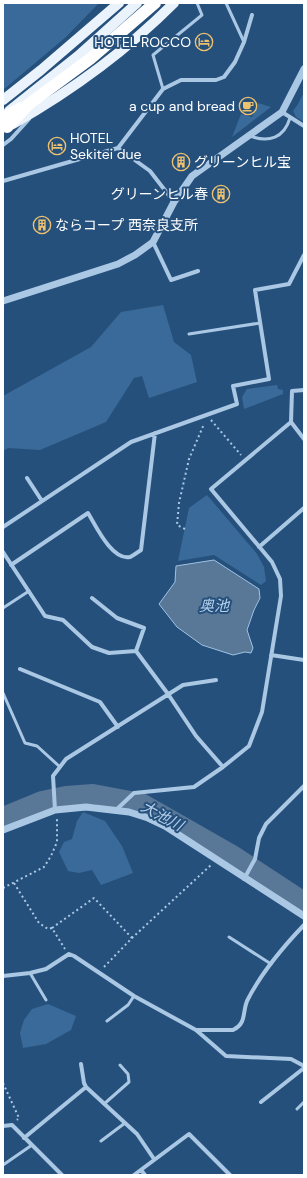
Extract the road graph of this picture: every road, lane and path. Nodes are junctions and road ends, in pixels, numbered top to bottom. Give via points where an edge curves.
1 (120, 3) edge
2 (137, 3) edge
3 (155, 3) edge
4 (174, 3) edge
5 (197, 3) edge
6 (226, 3) edge
7 (252, 15) dead end
8 (244, 42) junction
9 (304, 69) edge
10 (162, 89) junction
11 (3, 100) edge
12 (33, 108) junction
13 (282, 112) junction
14 (290, 118) junction
15 (4, 120) edge
16 (304, 126) edge
17 (250, 136) junction
18 (3, 144) edge
19 (118, 148) junction
20 (3, 181) edge
21 (174, 202) junction
22 (152, 242) junction
23 (303, 258) edge
24 (198, 271) dead end
25 (3, 301) edge
26 (260, 324) junction
27 (188, 334) dead end
28 (304, 390) edge
29 (207, 416) junction
30 (291, 422) junction
31 (156, 433) junction
32 (304, 439) edge
33 (245, 460) junction
34 (27, 478) dead end
35 (42, 501) junction
36 (304, 508) edge
37 (3, 527) edge
38 (185, 529) dead end
39 (259, 546) junction
40 (3, 552) edge
41 (12, 565) junction
42 (29, 591) junction
43 (92, 598) dead end
44 (3, 608) edge
45 (136, 651) junction
46 (271, 655) junction
47 (304, 660) edge
48 (20, 669) dead end
49 (216, 680) dead end
50 (3, 693) edge
51 (168, 694) junction
52 (118, 727) junction
53 (60, 767) junction
54 (223, 767) junction
55 (304, 786) edge
56 (119, 807) junction
57 (56, 810) junction
58 (3, 830) edge
59 (216, 860) junction
60 (244, 879) junction
61 (14, 883) junction
62 (3, 888) edge
63 (304, 916) edge
64 (304, 925) edge
65 (52, 928) junction
66 (229, 937) dead end
67 (132, 938) junction
68 (69, 954) junction
69 (270, 964) junction
70 (100, 972) junction
71 (30, 973) junction
72 (3, 976) edge
73 (134, 996) junction
74 (46, 1000) dead end
75 (107, 1021) dead end
76 (196, 1030) junction
77 (81, 1064) dead end
78 (120, 1065) dead end
79 (304, 1067) edge
80 (3, 1083) edge
81 (86, 1087) junction
82 (261, 1102) dead end
83 (304, 1102) edge
84 (104, 1104) junction
85 (297, 1109) dead end
86 (124, 1123) junction
87 (12, 1125) junction
88 (3, 1126) edge
89 (24, 1138) junction
90 (101, 1141) dead end
91 (32, 1145) junction
92 (154, 1159) junction
93 (3, 1165) edge
94 (141, 1170) junction
95 (62, 1175) edge
96 (134, 1175) edge
97 (145, 1175) edge
98 (230, 1175) edge

1 - 11 main road
2 - 15 main road via 78,56 23,99
3 - 12 highway
4 - 12 main road via 118,53
5 - 10 lane via 202,14 153,55
6 - 8 lane
7 - 8 street
8 - 10 street via 235,62 224,77 216,80 181,80
9 - 13 street
10 - 19 street
12 - 15 highway
12 - 18 street via 11,139
13 - 14 street
13 - 17 street
14 - 16 street
14 - 17 lane via 288,126 274,137 258,139
17 - 21 street via 192,176
19 - 20 street
19 - 21 street via 150,171
21 - 22 street
22 - 24 street via 171,280
22 - 25 street via 118,264
23 - 26 street via 289,284 255,290
26 - 27 lane
26 - 29 street via 269,379 233,386 237,404
28 - 30 street via 292,391
29 - 31 street
29 - 33 path
29 - 38 path via 189,459 179,503 177,525
30 - 32 street
30 - 33 street
31 - 35 street via 130,442
31 - 41 street via 141,550 130,557 119,555 109,547 88,514
33 - 39 street via 211,489
34 - 35 street
35 - 37 street
36 - 39 street
39 - 46 street via 272,562 280,579 281,596
40 - 41 street
41 - 42 street
42 - 44 lane
42 - 45 street via 45,616 63,620 92,647 109,653
43 - 45 street via 117,618 144,628
45 - 51 street
46 - 47 street
46 - 54 street via 262,712 249,746
48 - 52 street via 100,702
49 - 51 street via 184,685
50 - 53 lane via 25,743 37,746
51 - 52 street
51 - 54 street via 196,736
52 - 53 street via 66,759
53 - 57 street via 53,776
54 - 56 street via 194,787 134,794
55 - 60 street via 266,824 259,838 255,859
56 - 57 street
56 - 59 street via 165,826
57 - 58 street
57 - 61 path via 57,842 51,856 44,866
59 - 60 street
59 - 67 path
60 - 63 street
61 - 62 path
61 - 65 path via 39,923 48,930
64 - 69 street
65 - 67 path via 94,898
65 - 68 path
66 - 69 lane
67 - 70 path
68 - 70 street
68 - 71 street via 46,969
69 - 76 street via 246,1002 242,1023 238,1028
70 - 73 street
71 - 72 street
71 - 74 lane
73 - 75 lane via 128,1005
73 - 76 street
76 - 79 street via 226,1056 291,1059
77 - 81 street
78 - 84 lane via 128,1074 129,1082
79 - 82 street
80 - 87 path via 19,1118
81 - 84 street
81 - 89 street
83 - 85 lane
84 - 86 street
86 - 90 lane
86 - 92 street via 137,1134
87 - 88 street
87 - 89 street
89 - 91 street
91 - 93 lane
91 - 95 street
92 - 94 street
92 - 98 street via 189,1134
94 - 96 street
94 - 97 street

